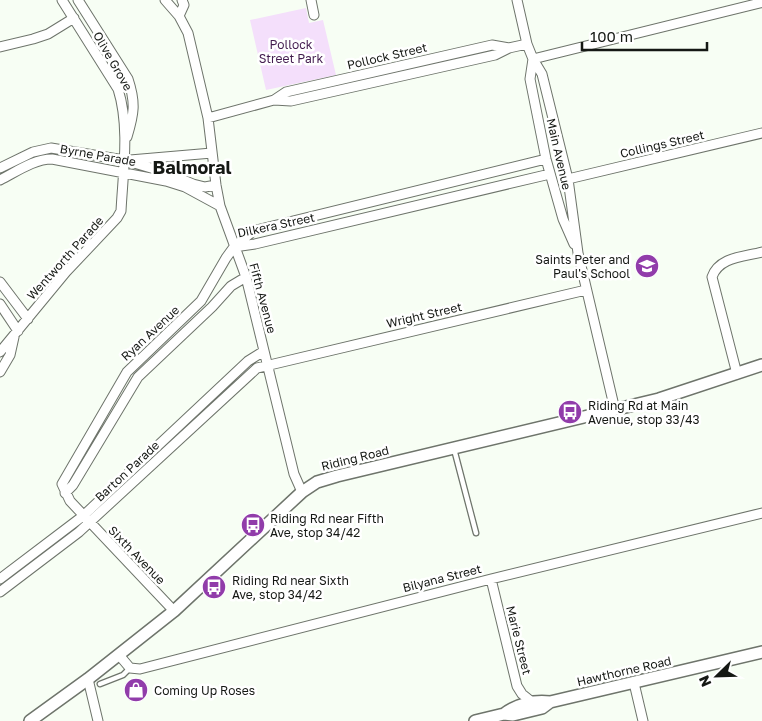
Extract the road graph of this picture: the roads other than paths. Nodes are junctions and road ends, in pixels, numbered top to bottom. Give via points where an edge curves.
1 (62, 0) edge
2 (78, 0) edge
3 (165, 0) edge
4 (182, 0) edge
5 (311, 0) edge
6 (517, 0) edge
7 (760, 5) edge
8 (314, 15) dead end
9 (179, 16) junction
10 (74, 18) junction
11 (527, 44) junction
12 (0, 47) edge
13 (533, 59) junction
14 (208, 118) junction
15 (762, 133) edge
16 (126, 139) junction
17 (212, 153) junction
18 (546, 159) junction
19 (124, 160) junction
20 (0, 168) edge
21 (123, 172) junction
22 (550, 174) junction
23 (568, 179) junction
24 (0, 180) edge
25 (216, 185) junction
26 (220, 206) junction
27 (234, 247) junction
28 (762, 252) edge
29 (578, 253) junction
30 (246, 277) junction
31 (0, 282) edge
32 (586, 290) junction
33 (0, 304) edge
34 (28, 319) junction
35 (16, 334) junction
36 (264, 351) junction
37 (0, 352) edge
38 (268, 365) junction
39 (762, 365) edge
40 (0, 372) edge
41 (737, 374) junction
42 (615, 410) junction
43 (454, 449) junction
44 (302, 492) junction
45 (65, 493) junction
46 (762, 513) edge
47 (86, 519) junction
48 (476, 533) dead end
49 (0, 579) edge
50 (491, 579) junction
51 (0, 592) edge
52 (174, 611) junction
53 (762, 652) edge
54 (119, 655) junction
55 (130, 668) junction
56 (88, 679) junction
57 (634, 683) junction
58 (100, 684) dead end
59 (532, 702) junction
60 (550, 702) junction
61 (506, 718) edge
62 (30, 721) edge
63 (98, 721) edge
64 (475, 721) edge
65 (643, 721) edge

1 - 10 street, Olive Grove
2 - 16 street, Olive Grove via 130,85 134,115
3 - 9 street, Fifth Avenue
4 - 9 street via 184,5
5 - 8 street
6 - 11 street, Main Avenue
7 - 13 street
9 - 14 street, Fifth Avenue via 188,33
10 - 12 street via 48,34
10 - 16 street, Olive Grove via 118,89
11 - 13 street, Main Avenue
11 - 14 street, Pollock Street via 508,48 496,55 291,102 274,100
13 - 18 street, Main Avenue via 530,79
13 - 23 street, Main Avenue via 542,74
14 - 17 street, Fifth Avenue
15 - 23 street, Collings Street
16 - 19 street, Olive Grove
17 - 19 street, Byrne Parade
17 - 25 street, Fifth Avenue
18 - 22 street, Main Avenue
18 - 27 street, Dilkera Street via 253,231
19 - 20 street, Byrne Parade via 51,148 33,152
19 - 21 street, Wentworth Parade
19 - 25 street, Byrne Parade via 193,184
21 - 24 street, Byrne Parade via 44,159
21 - 26 street, Byrne Parade via 186,187
21 - 34 street, Wentworth Parade via 121,211 117,218 66,272
22 - 27 street, Dilkera Street
22 - 29 street, Main Avenue via 563,219
23 - 29 street, Main Avenue
25 - 26 street, Fifth Avenue
26 - 27 street, Fifth Avenue
27 - 30 street, Fifth Avenue
27 - 45 street, Ryan Avenue via 201,301 127,372 64,479
28 - 41 street via 724,262 715,268 712,277
29 - 32 street, Main Avenue
30 - 36 street, Fifth Avenue
30 - 45 street, Ryan Avenue via 231,286 138,377 73,485
31 - 34 street
32 - 38 street, Wright Street
32 - 42 street, Main Avenue
33 - 35 street
34 - 35 street, Wentworth Parade
35 - 37 street, Wentworth Parade
35 - 40 street, Wentworth Parade via 10,355
36 - 38 street, Fifth Avenue
36 - 47 street, Barton Parade via 248,361
38 - 44 street, Fifth Avenue via 294,474
38 - 47 street, Barton Parade via 248,375
39 - 41 main road, Riding Road
41 - 42 main road, Riding Road via 658,400
42 - 43 main road, Riding Road
43 - 44 main road, Riding Road via 337,476 317,482
43 - 48 lane
44 - 52 main road, Riding Road
45 - 47 street
46 - 50 street, Bilyana Street
47 - 49 street, Barton Parade
47 - 51 street, Barton Parade
47 - 52 street, Sixth Avenue
50 - 55 street, Bilyana Street via 140,669
50 - 59 street, Marie Street via 519,689
52 - 54 main road, Riding Road
53 - 57 main road, Hawthorne Road
54 - 55 street
54 - 56 main road, Riding Road
55 - 58 lane, Bilyana Street via 123,675
56 - 62 main road, Riding Road
56 - 63 street
57 - 60 main road, Hawthorne Road
57 - 65 street
59 - 60 main road, Hawthorne Road
59 - 61 main road, Hawthorne Road via 512,708
60 - 61 main road, Hawthorne Road via 542,708
61 - 64 main road, Hawthorne Road

